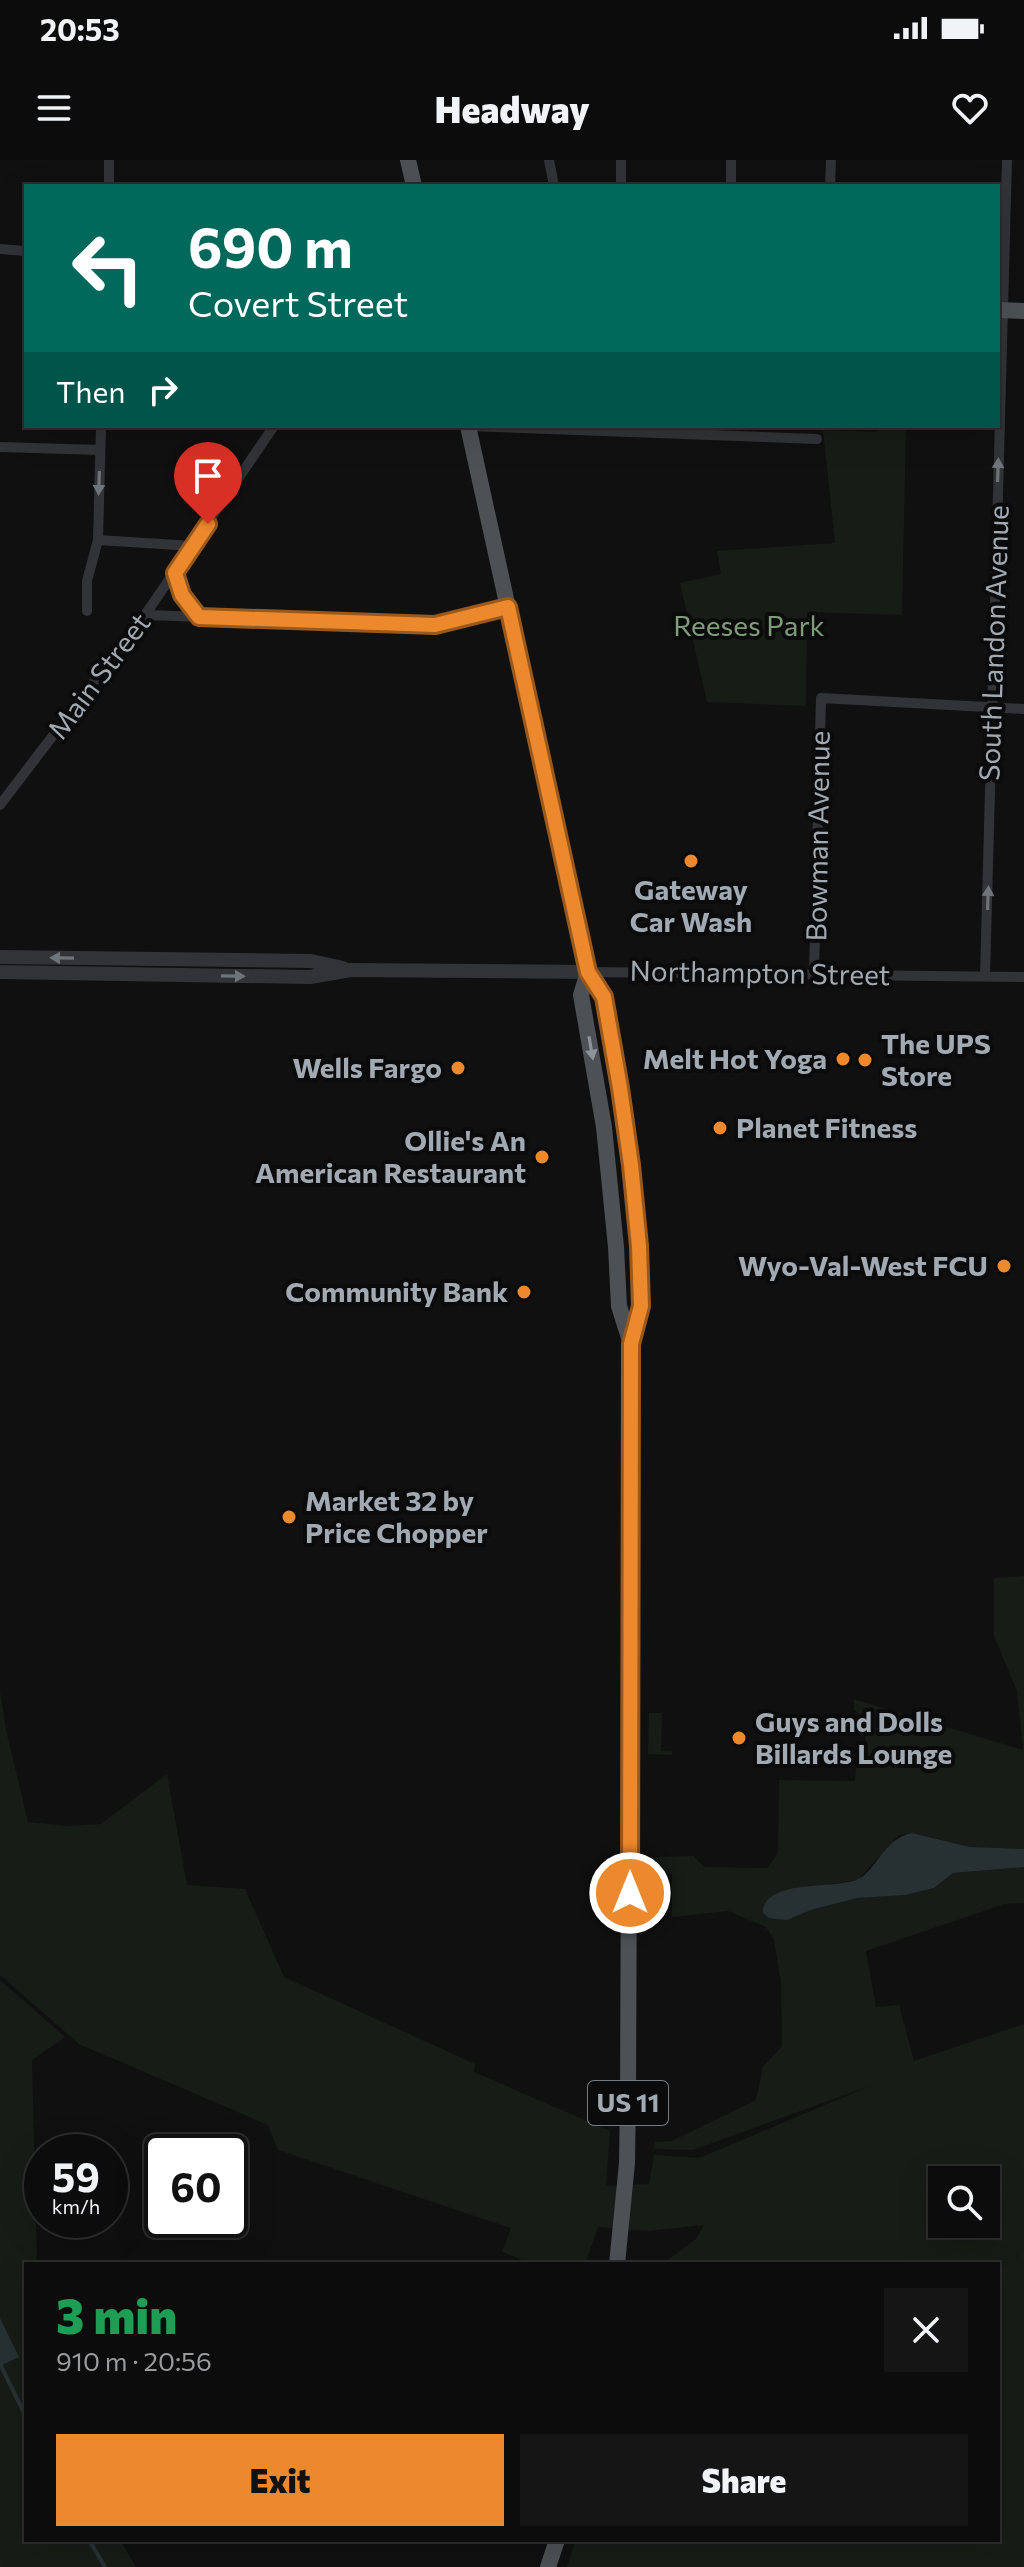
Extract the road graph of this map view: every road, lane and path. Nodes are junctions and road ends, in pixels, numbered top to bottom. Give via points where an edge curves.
1 (109, 160) edge
2 (408, 160) edge
3 (549, 160) edge
4 (621, 160) edge
5 (731, 160) edge
6 (831, 160) edge
7 (1007, 160) edge
8 (109, 184) edge
9 (414, 184) edge
10 (554, 184) edge
11 (621, 184) edge
12 (731, 184) edge
13 (830, 184) edge
14 (0, 249) edge
15 (24, 251) edge
16 (1001, 310) edge
17 (1024, 311) edge
18 (1000, 350) edge
19 (101, 428) edge
20 (273, 428) edge
21 (468, 428) edge
22 (522, 428) edge
23 (998, 428) edge
24 (817, 439) dead end
25 (0, 447) edge
26 (100, 450) junction
27 (98, 540) junction
28 (193, 546) junction
29 (175, 573) junction
30 (508, 607) junction
31 (87, 611) dead end
32 (145, 615) junction
33 (199, 617) junction
34 (991, 707) junction
35 (1024, 709) edge
36 (0, 805) edge
37 (0, 957) edge
38 (351, 970) junction
39 (0, 972) edge
40 (588, 972) junction
41 (814, 973) junction
42 (985, 976) junction
43 (1024, 977) edge
44 (617, 2262) edge
45 (556, 2542) edge
46 (548, 2567) edge

1 - 8 street
2 - 9 main road
3 - 10 street
4 - 11 street
5 - 12 street
6 - 13 street
7 - 16 street, South Landon Avenue
14 - 15 street
16 - 17 main road
18 -> 16 street, South Landon Avenue
19 - 26 street
20 - 28 street, Main Street
21 - 30 main road, US 11
22 - 24 street
34 -> 23 street, South Landon Avenue
25 - 26 street
26 -> 27 street
27 - 28 street
27 - 31 street via 87,581
28 - 29 street, Main Street
29 - 32 street, Main Street
29 - 33 street via 182,595
30 - 33 street via 435,625
30 - 40 main road, US 11
32 - 33 street
32 - 36 street, Main Street
34 - 35 street
34 - 41 street, Bowman Avenue via 821,698
42 -> 34 street, South Landon Avenue
38 -> 37 street, Northampton Street via 311,961
39 -> 38 street, Northampton Street via 310,977
38 - 40 street, Northampton Street
40 - 41 street, Northampton Street
40 - 44 main road, US 11 via 581,995 604,1127 619,1306 631,1344 627,2163
41 - 42 street, Northampton Street
42 - 43 street, Northampton Street
45 - 46 main road

